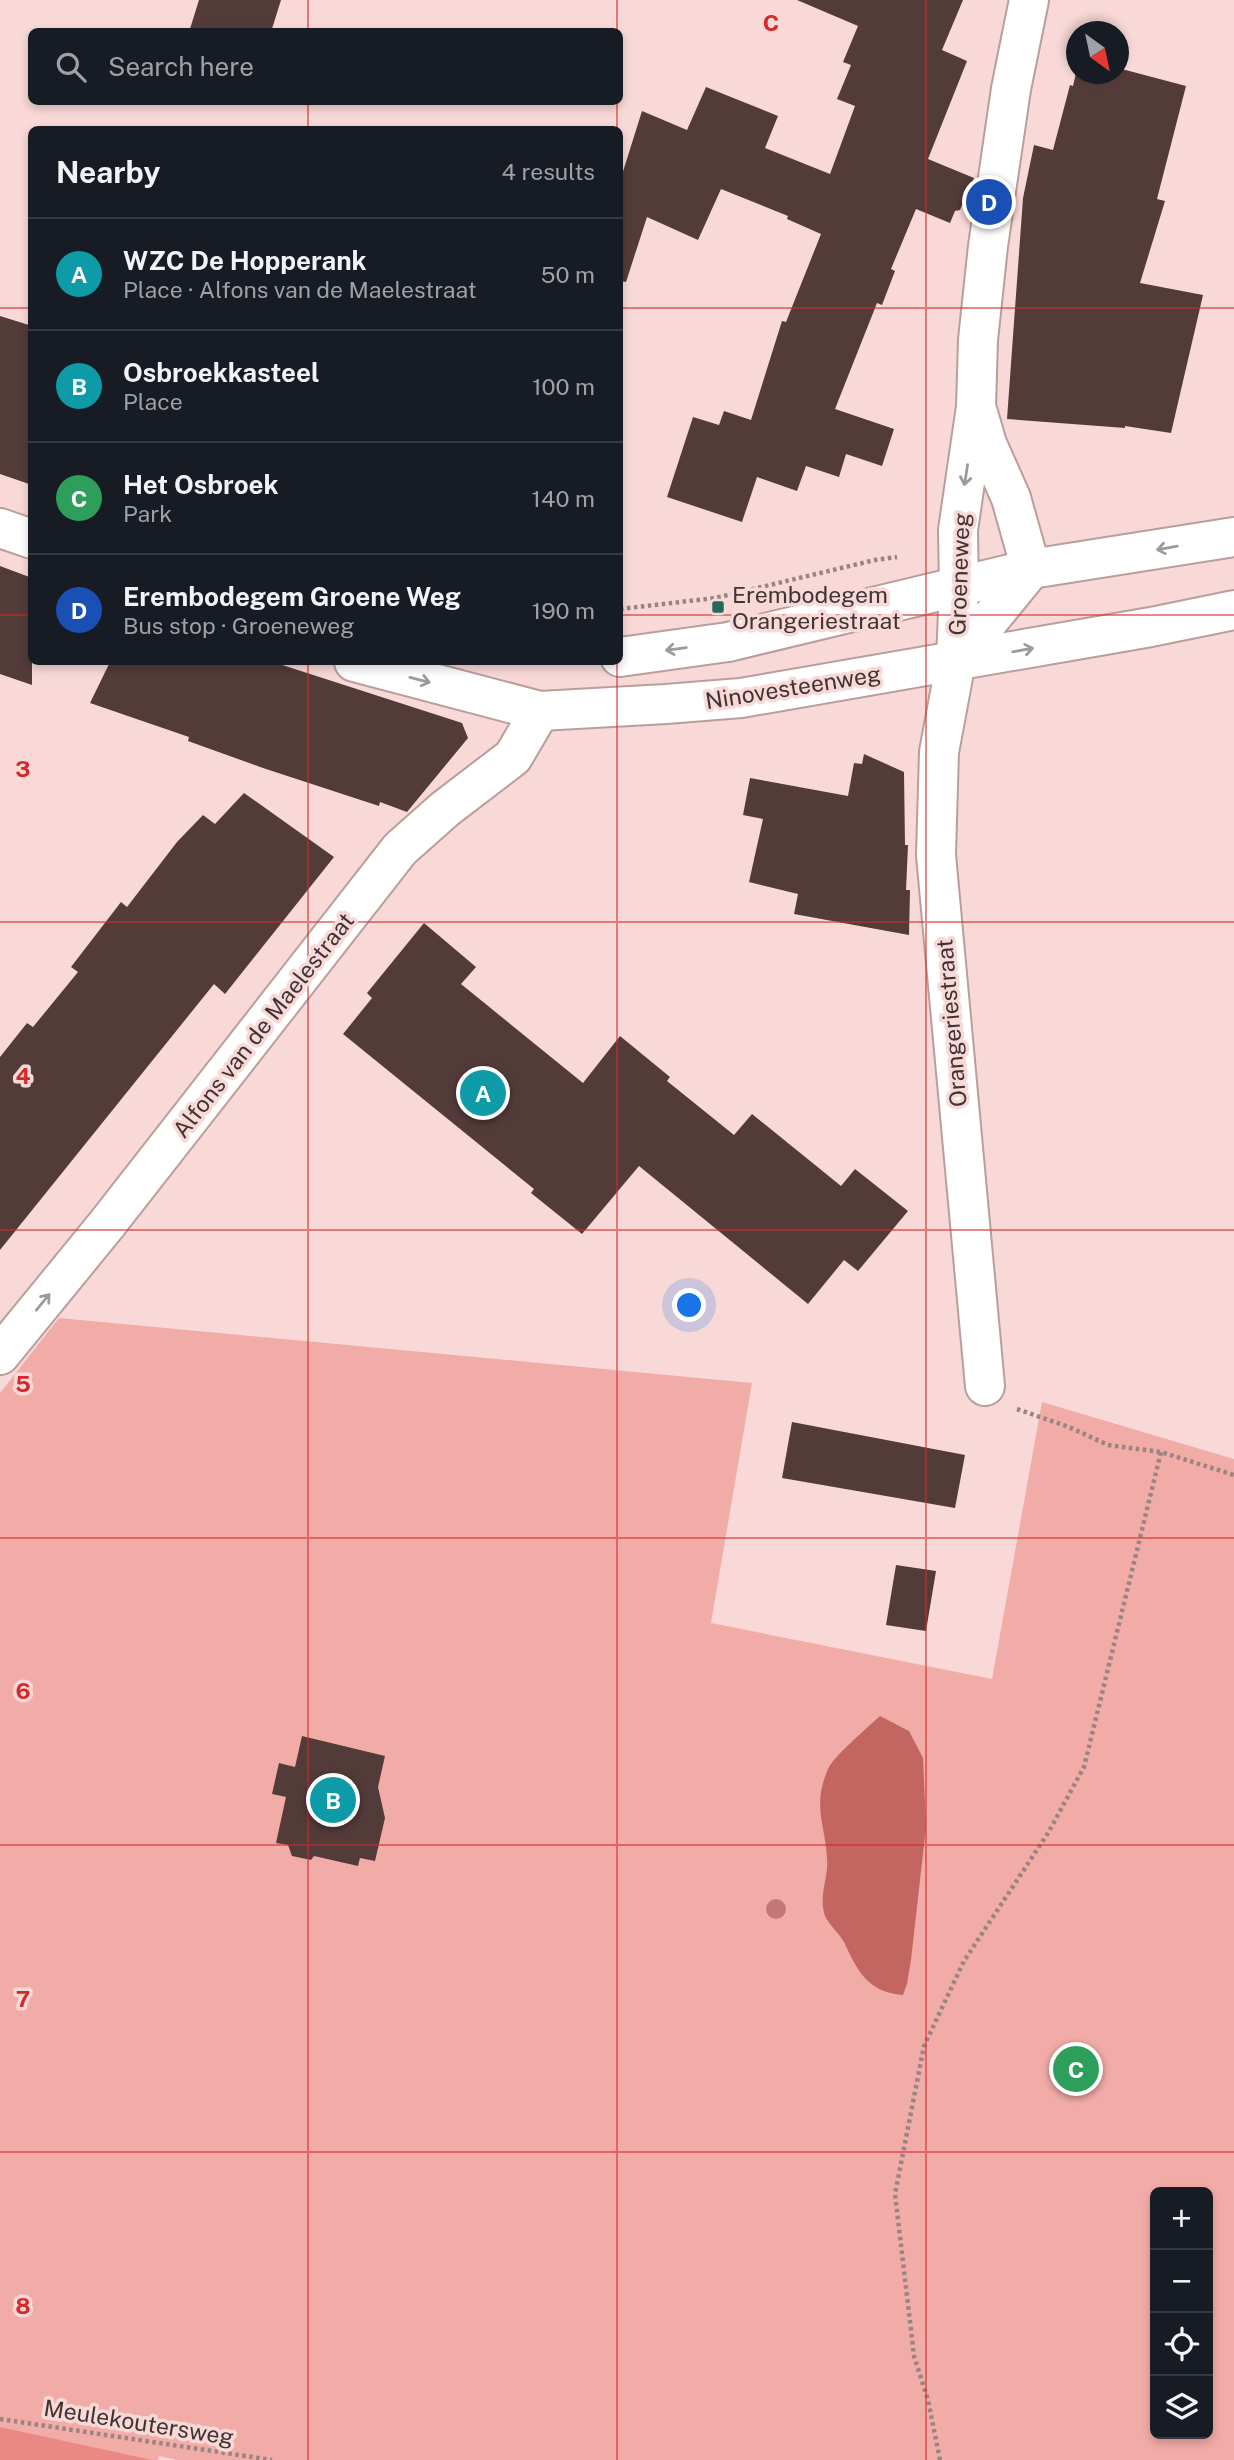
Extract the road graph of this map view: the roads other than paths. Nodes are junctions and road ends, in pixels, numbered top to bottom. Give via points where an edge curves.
1 (1029, 0) edge
2 (976, 407) junction
3 (0, 528) edge
4 (1234, 537) edge
5 (28, 538) edge
6 (1031, 569) junction
7 (959, 586) junction
8 (1234, 610) edge
9 (623, 657) edge
10 (956, 662) junction
11 (365, 665) edge
12 (540, 712) junction
13 (0, 1354) edge
14 (985, 1386) road end

1 - 2 street, Groeneweg via 988,246
2 - 6 street, Groeneweg via 1012,498
2 -> 7 street, Groeneweg via 958,530
3 - 5 street
4 -> 6 street
6 - 7 street
6 - 10 street, Groeneweg
7 -> 9 street via 728,642
7 - 10 street, Groeneweg
10 -> 8 street, Ninovesteenweg
10 - 12 street, Ninovesteenweg via 741,698
10 - 14 street, Orangeriestraat via 939,752 936,855
11 -> 12 street, Ninovesteenweg
13 -> 12 street, Alfons van de Maelestraat via 400,849 513,757

